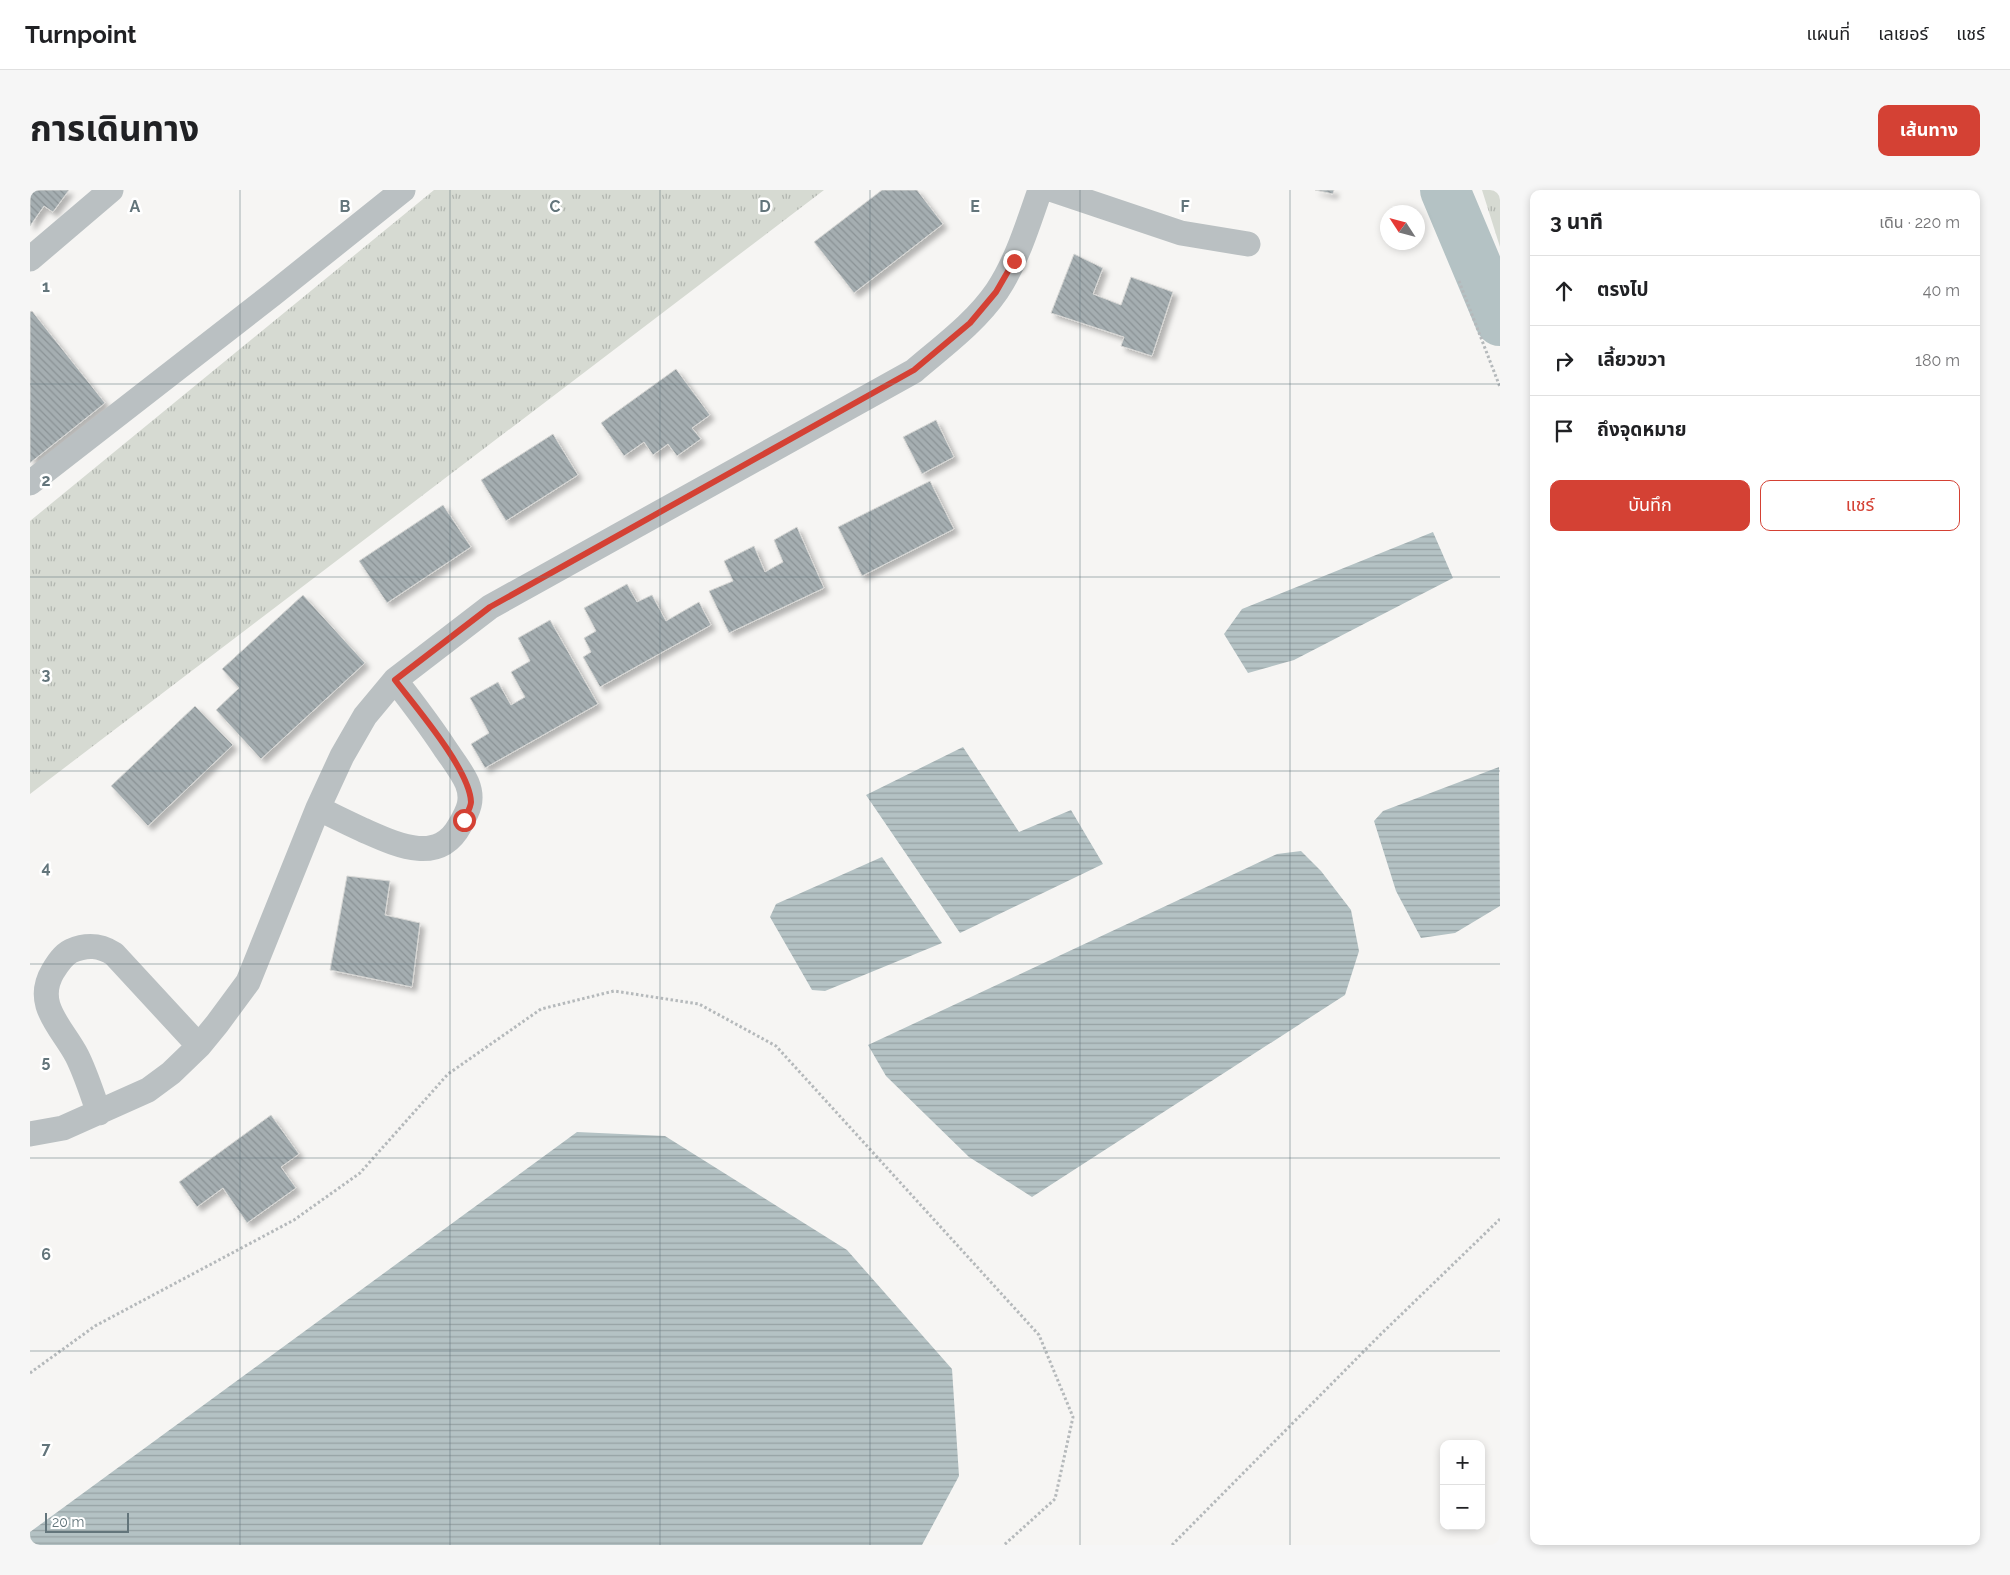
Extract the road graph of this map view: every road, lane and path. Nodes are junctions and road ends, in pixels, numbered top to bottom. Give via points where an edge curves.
1 (111, 190) edge
2 (402, 190) edge
3 (1040, 190) edge
4 (1053, 190) edge
5 (1248, 244) dead end
6 (30, 259) edge
7 (1459, 281) dead end
8 (1500, 387) edge
9 (30, 483) edge
10 (395, 680) junction
11 (318, 808) junction
12 (199, 1046) junction
13 (99, 1113) junction
14 (30, 1134) edge
15 (1500, 1219) edge
16 (30, 1374) edge
17 (1004, 1545) edge
18 (1172, 1545) edge

1 - 6 street
2 - 9 street
3 - 10 street via 1014,261 996,292 970,323 914,370 490,607
4 - 5 street via 1180,234
7 - 8 path
10 - 11 street via 365,716
10 - 11 street via 432,729 467,784 471,803 454,836 438,847 405,847
11 - 12 street via 248,982
12 - 13 street via 148,1090
12 - 13 street via 114,954 104,948 89,946 70,952 58,962 45,994 48,1007 76,1054
13 - 14 street via 63,1128
15 - 18 path
16 - 17 path via 95,1326 294,1220 360,1173 448,1074 541,1009 614,991 699,1004 776,1046 1039,1335 1073,1417 1055,1498

